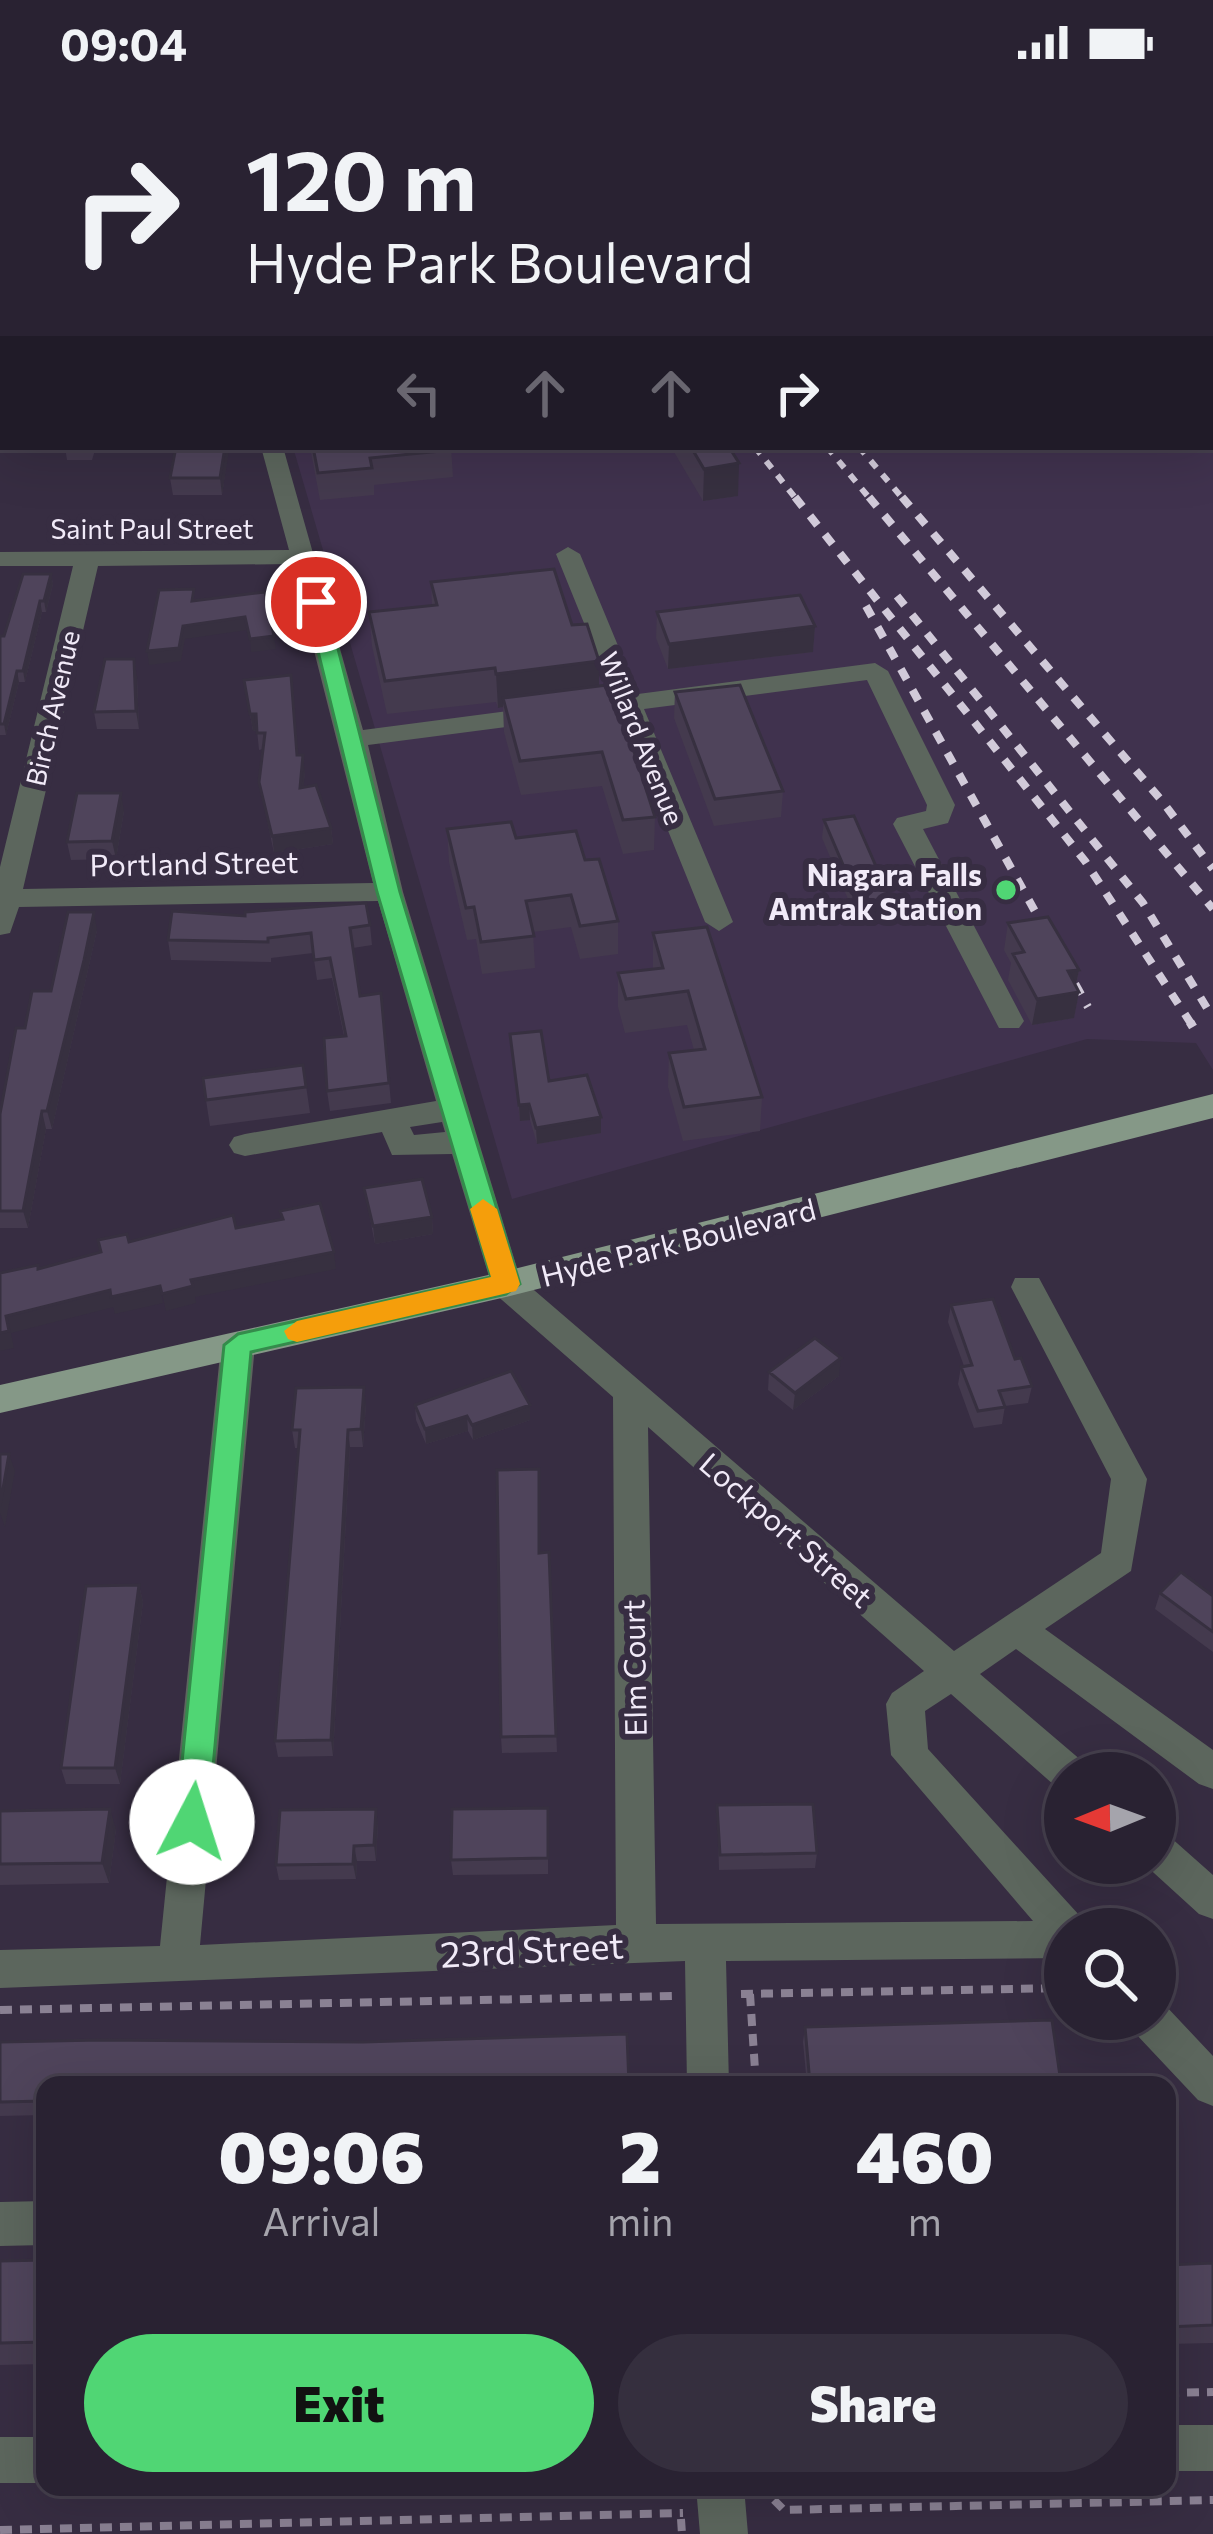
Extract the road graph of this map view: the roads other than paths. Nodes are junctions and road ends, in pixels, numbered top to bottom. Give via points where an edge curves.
1 (273, 450) edge
2 (568, 554) dead end
3 (304, 557) junction
4 (87, 559) junction
5 (0, 560) edge
6 (626, 701) junction
7 (353, 739) junction
8 (388, 892) junction
9 (2, 907) edge
10 (719, 922) dead end
11 (1009, 1021) dead end
12 (1213, 1106) edge
13 (453, 1109) junction
14 (392, 1120) junction
15 (464, 1142) junction
16 (244, 1145) dead end
17 (506, 1284) junction
18 (1027, 1288) dead end
19 (238, 1345) junction
20 (630, 1394) junction
21 (0, 1399) edge
22 (1018, 1630) junction
23 (955, 1673) junction
24 (1044, 1752) edge
25 (1213, 1772) edge
26 (1176, 1868) edge
27 (1213, 1900) edge
28 (1047, 1908) edge
29 (1044, 1939) edge
30 (635, 1943) junction
31 (705, 1946) junction
32 (178, 1965) junction
33 (0, 1969) edge
34 (1170, 2040) edge
35 (708, 2076) edge
36 (1213, 2086) edge
37 (36, 2223) edge
38 (0, 2224) edge
39 (1213, 2448) edge
40 (1176, 2449) edge
41 (36, 2460) edge
42 (0, 2461) edge

1 - 3 street
2 - 6 street, Willard Avenue
3 - 4 street, Saint Paul Street
3 - 7 street
4 - 5 street, Saint Paul Street
4 - 9 street, Birch Avenue
6 - 7 street
6 - 10 street, Willard Avenue
6 - 11 street via 875,671 941,805 938,817 908,824
7 - 8 street
8 - 9 street, Portland Street
8 - 13 street
12 - 17 main road, Hyde Park Boulevard
13 - 14 street
13 - 15 street
14 - 15 street via 403,1147
14 - 16 street
15 - 17 street
17 - 19 main road, Hyde Park Boulevard
17 - 20 street, Lockport Street
18 - 22 street via 1129,1479 1118,1561
19 - 21 main road, Hyde Park Boulevard
19 - 32 street
20 - 23 street, Lockport Street
20 - 30 street, Elm Court
22 - 23 street
22 - 25 street
23 - 24 street, Lockport Street
23 - 28 street via 905,1703 910,1755
26 - 27 street
29 - 31 street, 23rd Street
30 - 31 street, 23rd Street
30 - 32 street, 23rd Street
31 - 35 street
32 - 33 street, 23rd Street
34 - 36 street
37 - 38 street
39 - 40 street
41 - 42 street

